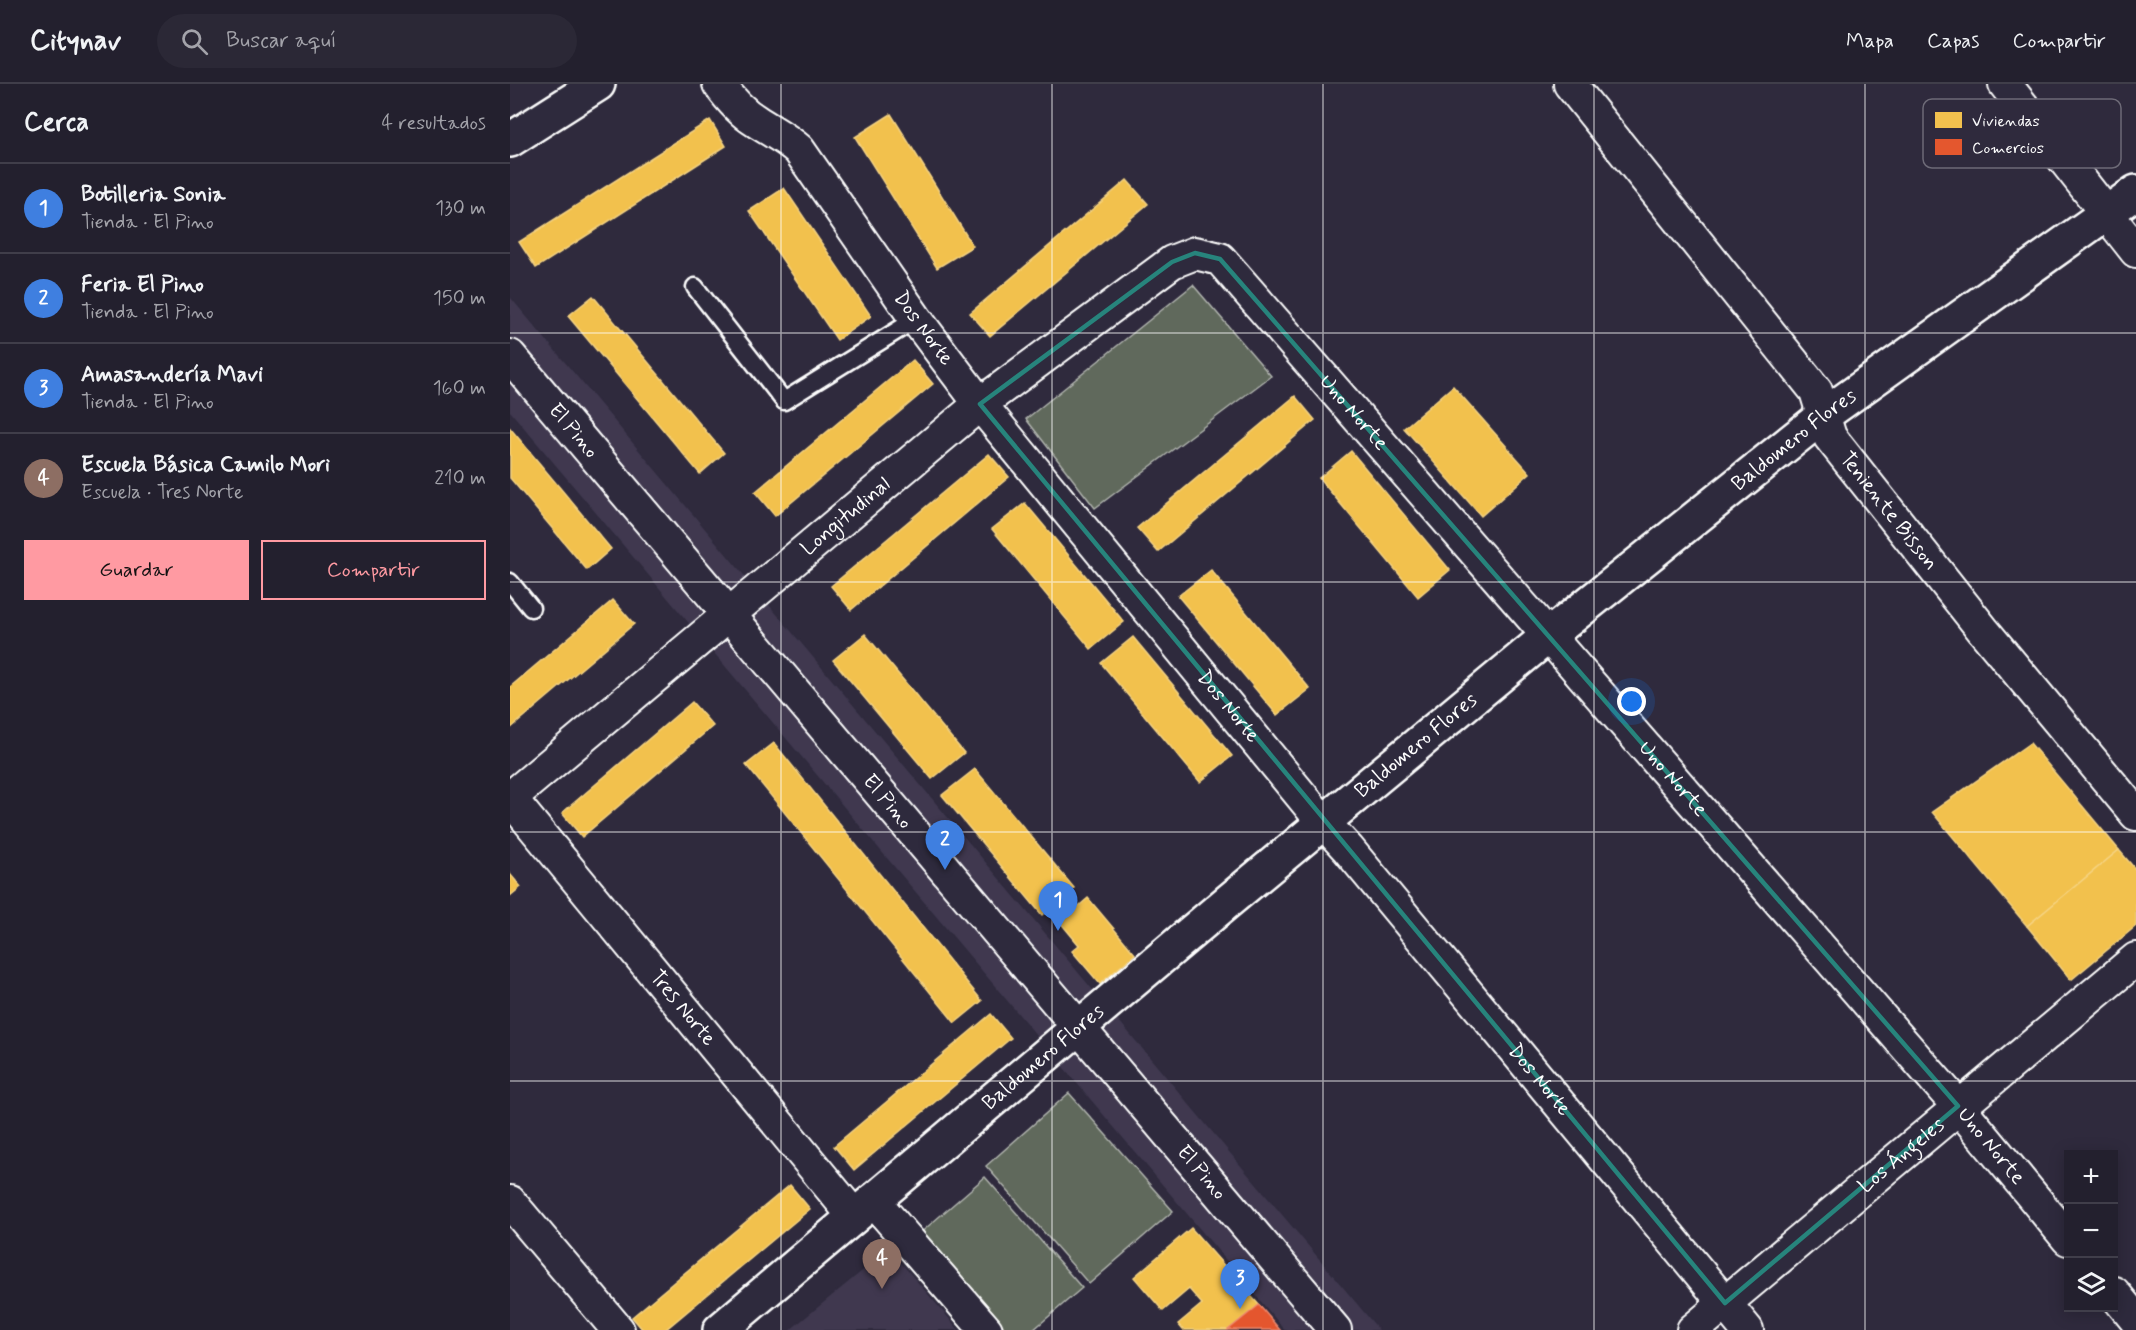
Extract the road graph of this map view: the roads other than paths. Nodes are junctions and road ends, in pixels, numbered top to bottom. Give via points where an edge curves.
1 (598, 84) edge
2 (719, 84) edge
3 (1570, 84) edge
4 (2005, 84) edge
5 (2017, 99) edge
6 (510, 140) edge
7 (2070, 168) edge
8 (2136, 192) edge
9 (2106, 214) junction
10 (2136, 251) edge
11 (1195, 253) joint
12 (695, 286) dead end
13 (916, 319) junction
14 (510, 356) edge
15 (980, 404) junction
16 (1824, 415) junction
17 (510, 582) edge
18 (531, 608) dead end
19 (728, 615) junction
20 (1548, 636) junction
21 (510, 798) edge
22 (2136, 814) edge
23 (1323, 822) junction
24 (2136, 959) edge
25 (1079, 1026) junction
26 (1958, 1106) junction
27 (510, 1202) edge
28 (864, 1208) junction
29 (2064, 1234) edge
30 (2118, 1298) edge
31 (1725, 1303) junction
32 (2136, 1320) edge
33 (618, 1330) edge
34 (720, 1330) edge
35 (986, 1330) edge
36 (1335, 1330) edge
37 (1693, 1330) edge
38 (1747, 1330) edge

1 - 6 street
2 - 13 street, Dos Norte via 746,114 799,150
3 - 16 street, Teniente Bisson via 1816,391
4 - 5 street
7 - 9 street
8 - 9 street, Baldomero Flores
9 - 10 street
9 - 16 street, Baldomero Flores
11 - 15 street, Longitudinal via 1172,262
11 - 20 street, Uno Norte via 1220,259
12 - 13 lane via 784,401
13 - 15 street, Dos Norte
14 - 19 street, El Pino
15 - 19 street, Longitudinal
15 - 23 street, Dos Norte
16 - 20 street, Baldomero Flores
16 - 22 street, Teniente Bisson via 1830,437
17 - 18 lane
19 - 21 street, Longitudinal
19 - 25 street, El Pino
20 - 23 street, Baldomero Flores
20 - 26 street, Uno Norte
21 - 28 street, Tres Norte
23 - 25 street, Baldomero Flores
23 - 31 street, Dos Norte
24 - 26 street, Los Ángeles
25 - 28 street, Baldomero Flores
25 - 36 street, El Pino
26 - 29 street, Uno Norte
26 - 31 street, Los Ángeles
27 - 33 street
28 - 34 street, Baldomero Flores
28 - 35 street, Tres Norte
30 - 32 street
31 - 37 street, Los Ángeles
31 - 38 street, Dos Norte

